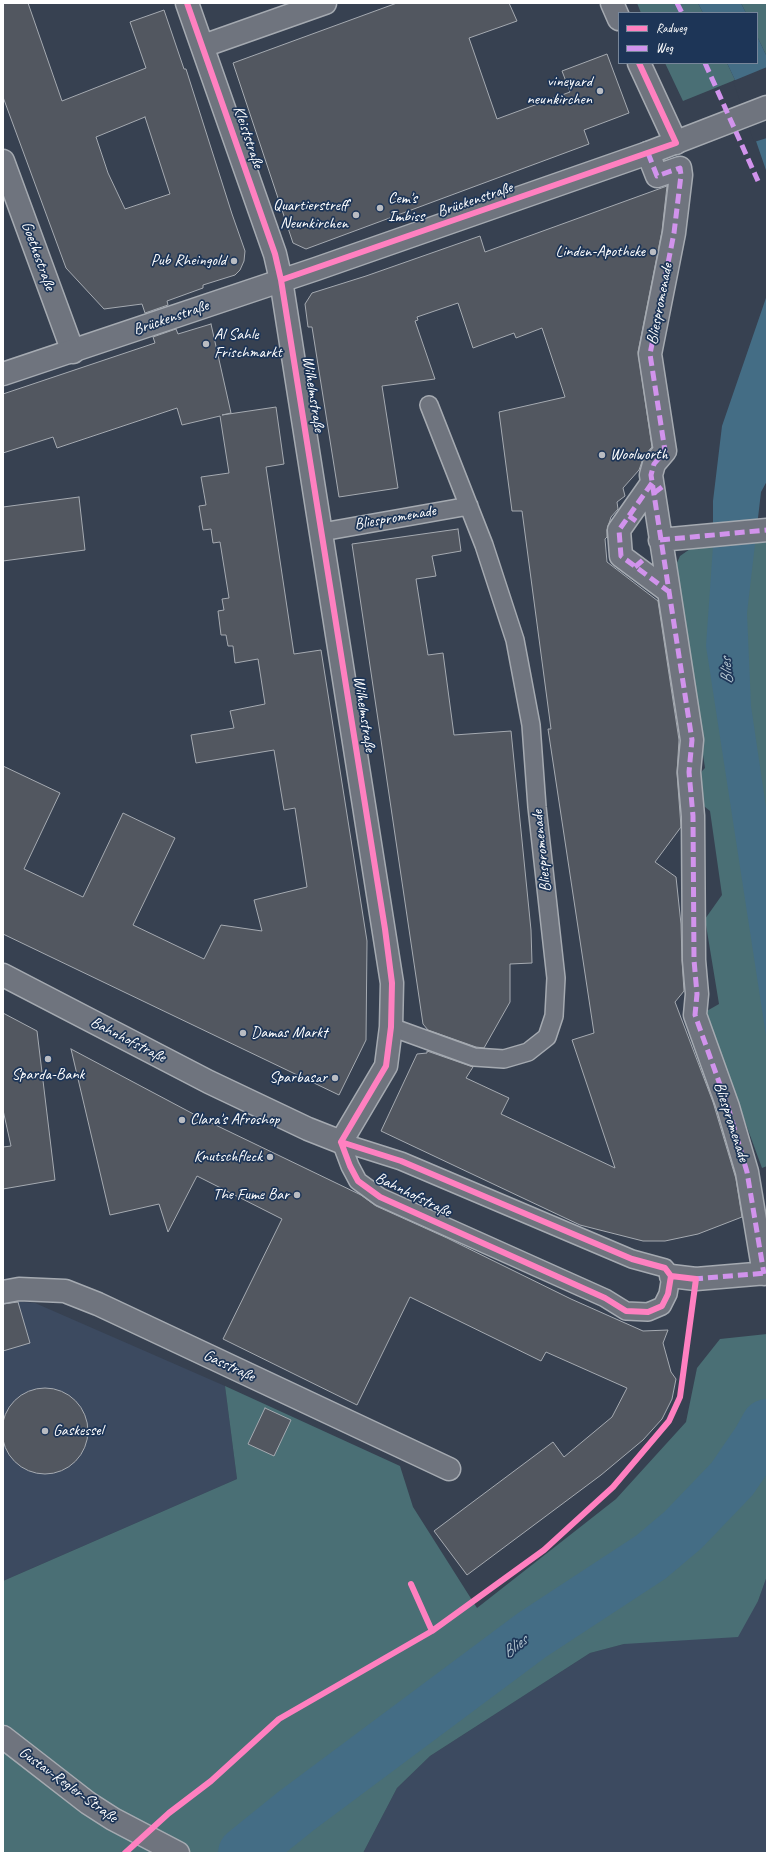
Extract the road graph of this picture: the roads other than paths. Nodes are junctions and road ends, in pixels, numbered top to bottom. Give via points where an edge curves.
1 (187, 3) edge
2 (325, 3) edge
3 (612, 3) edge
4 (618, 17) edge
5 (203, 46) junction
6 (639, 64) edge
7 (767, 107) edge
8 (676, 143) junction
9 (648, 153) junction
10 (3, 161) edge
11 (281, 280) junction
12 (73, 352) junction
13 (3, 374) edge
14 (429, 405) dead end
15 (656, 488) junction
16 (469, 506) junction
17 (767, 530) edge
18 (322, 532) junction
19 (660, 540) junction
20 (668, 591) junction
21 (3, 975) edge
22 (391, 1027) junction
23 (341, 1142) junction
24 (766, 1274) edge
25 (671, 1276) junction
26 (3, 1292) edge
27 (448, 1469) dead end
28 (3, 1736) edge
29 (178, 1853) edge

1 - 5 street, Kleiststraße
2 - 5 street
3 - 4 street
5 - 11 street, Kleiststraße via 275,254
6 - 8 street
7 - 8 street, Brückenstraße
8 - 9 street, Brückenstraße
9 - 11 street, Brückenstraße
9 - 15 street, Bliespromenade via 657,176 680,168 681,175 674,233 650,354 665,451 654,464 651,476
10 - 12 street, Goethestraße
11 - 12 street, Brückenstraße
11 - 18 street, Wilhelmstraße
12 - 13 street, Brückenstraße
14 - 16 lane, Bliespromenade
15 - 19 street, Bliespromenade
15 - 20 street, Bliespromenade via 633,518 620,530 621,556 639,563
16 - 18 lane, Bliespromenade
16 - 22 lane, Bliespromenade via 515,640 531,725 537,807 556,978 554,1016 547,1037 528,1052 504,1059 474,1057
17 - 19 street
18 - 22 street, Wilhelmstraße via 386,937 392,983
19 - 20 street, Bliespromenade
20 - 24 street, Bliespromenade via 692,740 689,772 693,816 694,960 697,994 695,1015 728,1107 747,1172
21 - 23 street, Bahnhofstraße via 209,1082
22 - 23 street, Wilhelmstraße via 386,1066
23 - 25 lane, Bahnhofstraße via 401,1161 632,1259 665,1268
23 - 25 lane, Bahnhofstraße via 358,1181 380,1197 605,1298 626,1311 648,1312 662,1306 668,1294
24 - 25 street, Bahnhofstraße via 696,1279
26 - 27 street, Gasstraße via 19,1289 65,1291 98,1304
28 - 29 street, Gustav-Regler-Straße via 88,1803

